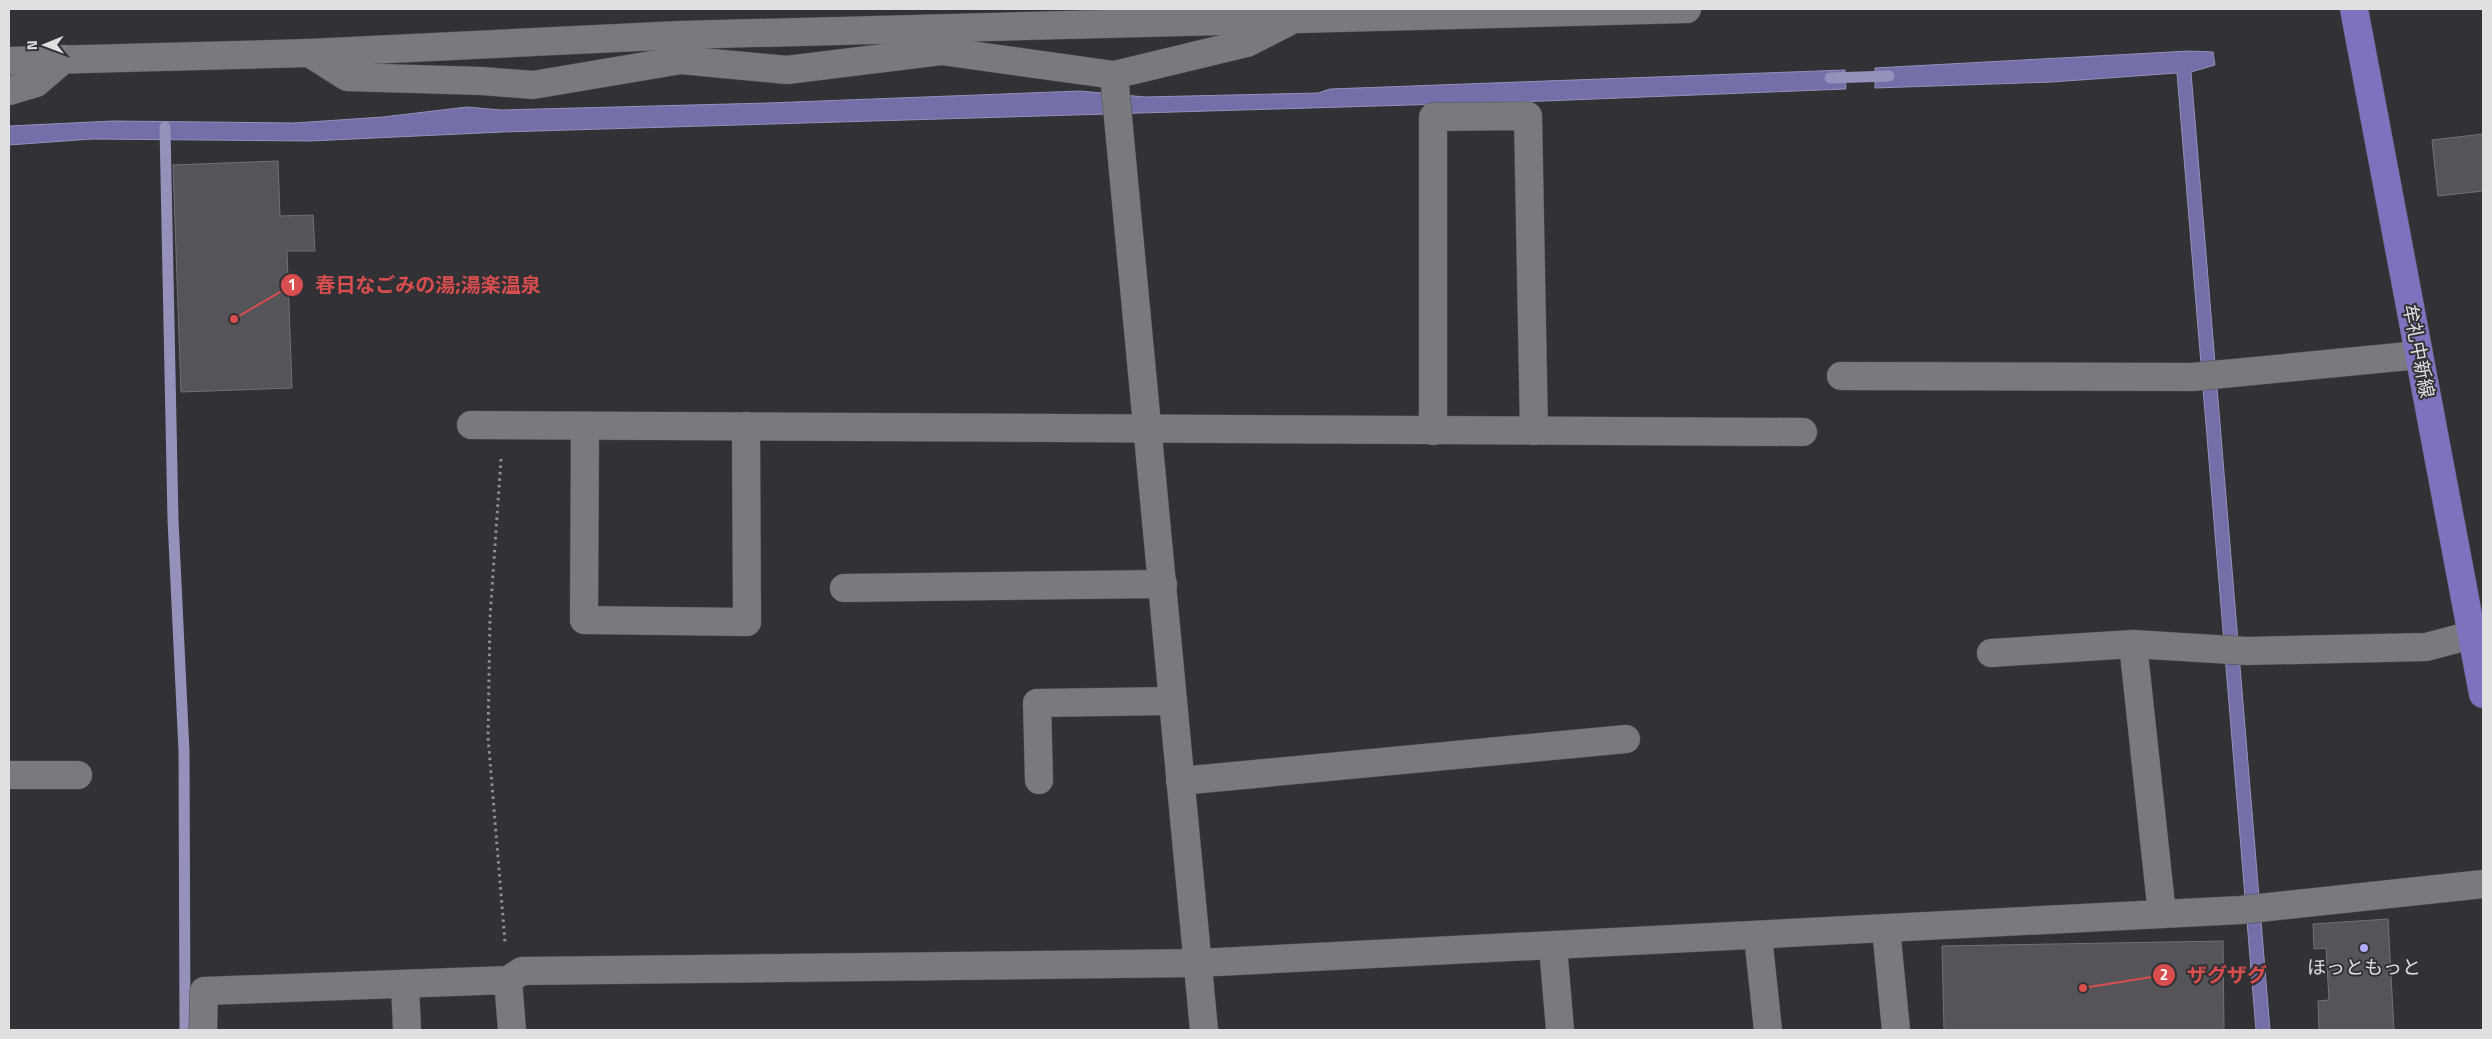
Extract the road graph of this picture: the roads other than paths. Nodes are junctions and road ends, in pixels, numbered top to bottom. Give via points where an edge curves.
1 (1686, 9) edge
2 (2354, 9) edge
3 (1296, 18) junction
4 (940, 39) junction
5 (681, 47) junction
6 (309, 53) junction
7 (64, 59) junction
8 (9, 61) edge
9 (1114, 75) junction
10 (9, 90) edge
11 (2419, 355) junction
12 (1841, 376) dead end
13 (471, 426) dead end
14 (746, 426) junction
15 (584, 427) junction
16 (1148, 429) junction
17 (1433, 431) junction
18 (1534, 431) junction
19 (1803, 432) dead end
20 (1163, 584) junction
21 (844, 588) dead end
22 (2472, 635) junction
23 (2133, 644) junction
24 (1991, 653) dead end
25 (2482, 686) edge
26 (1173, 701) junction
27 (1626, 739) dead end
28 (9, 774) edge
29 (78, 775) dead end
30 (1040, 780) dead end
31 (1180, 781) junction
32 (2483, 884) edge
33 (2162, 914) junction
34 (1886, 929) junction
35 (1758, 936) junction
36 (1554, 946) junction
37 (1198, 963) junction
38 (508, 980) junction
39 (405, 984) junction
40 (204, 1030) edge
41 (407, 1030) edge
42 (512, 1030) edge
43 (1204, 1030) edge
44 (1560, 1030) edge
45 (1768, 1030) edge
46 (1896, 1030) edge

1 - 3 street
2 - 11 main road, 牟礼中新線
3 - 4 street
3 - 9 street via 1247,43
4 - 5 street
4 - 5 street via 787,70
4 - 9 street
5 - 6 street
5 - 6 street via 533,85 348,77
6 - 7 street
7 - 8 street
7 - 10 street via 36,83
9 - 16 street
11 - 12 street via 2192,377
11 - 22 main road, 牟礼中新線
13 - 15 street
14 - 15 street
14 - 15 street via 747,622 584,620
14 - 16 street
16 - 17 street
16 - 20 street
17 - 18 street
17 - 18 street via 1433,117 1528,116
18 - 19 street
20 - 21 street
20 - 26 street
22 - 23 street via 2426,647 2247,651
22 - 25 main road, 牟礼中新線
23 - 24 street
23 - 33 street
26 - 30 street via 1037,703
26 - 31 street
27 - 31 street
28 - 29 street
31 - 37 street
32 - 33 street via 2254,909
33 - 34 street
34 - 35 street
34 - 46 street
35 - 36 street
35 - 45 street
36 - 37 street
36 - 44 street
37 - 38 street via 522,971
37 - 43 street
38 - 39 street
38 - 42 street
39 - 40 street via 204,991
39 - 41 street

